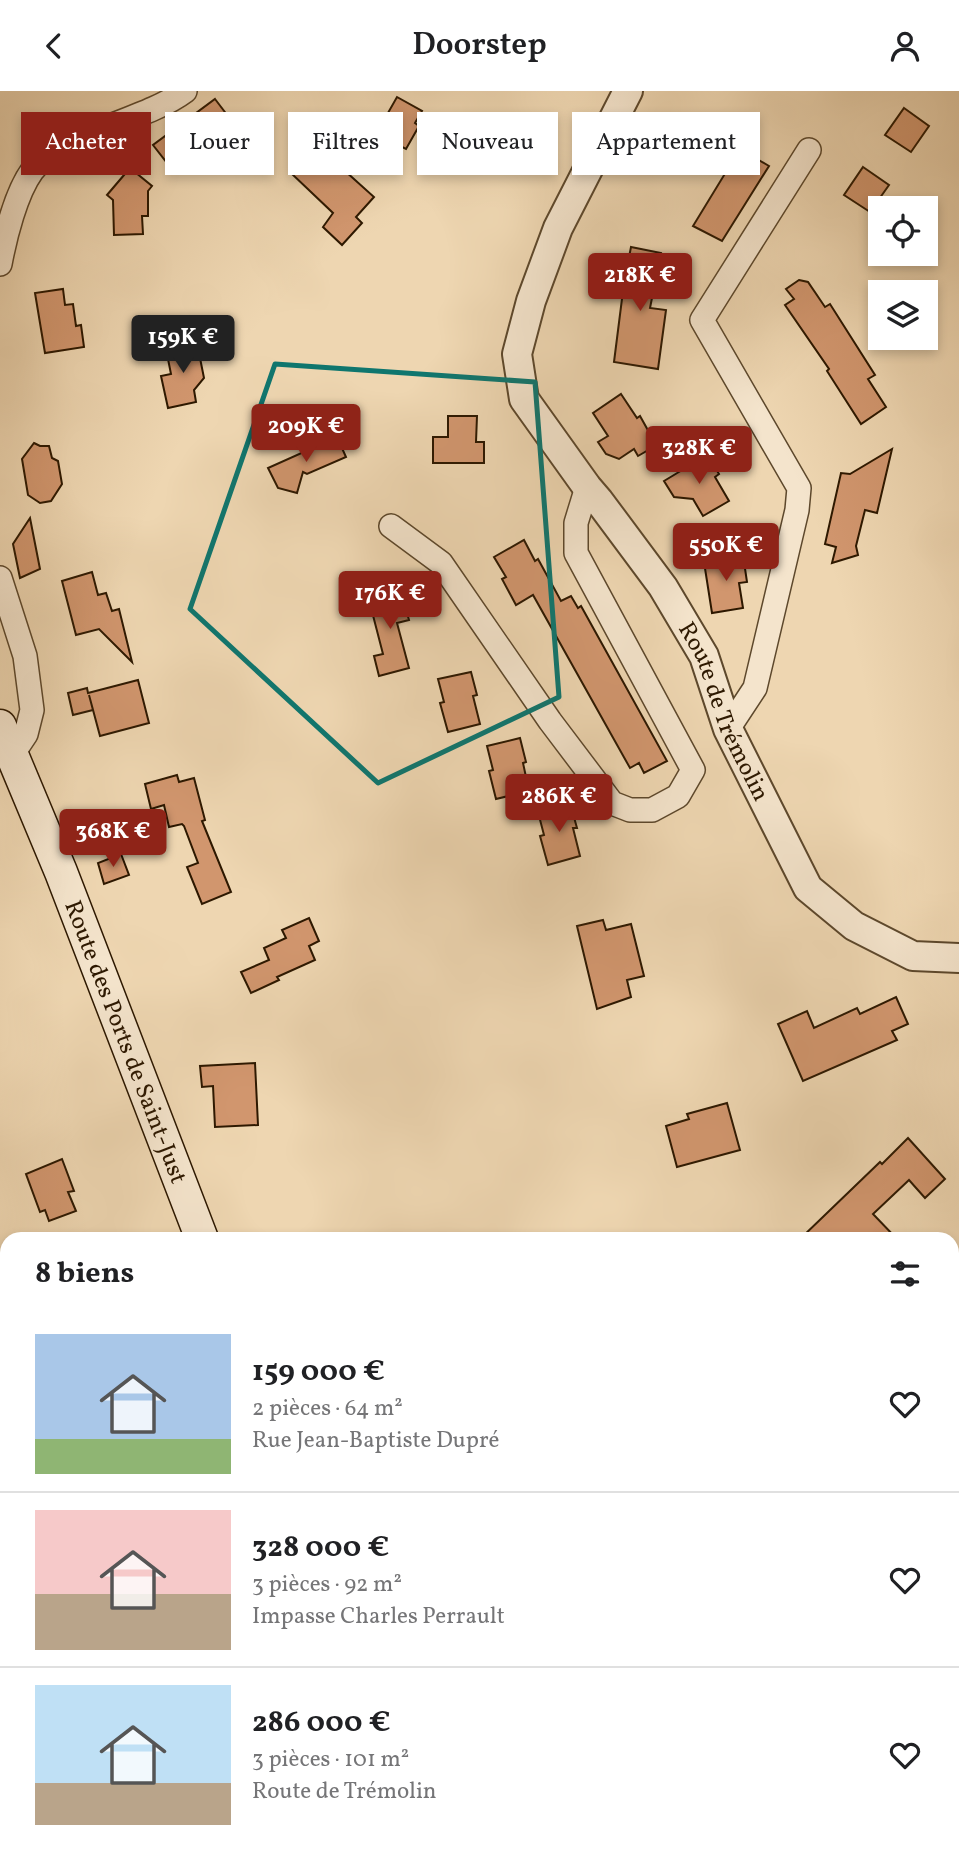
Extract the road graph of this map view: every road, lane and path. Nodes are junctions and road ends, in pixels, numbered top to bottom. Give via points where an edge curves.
1 (185, 91) edge
2 (628, 91) edge
3 (809, 150) dead end
4 (0, 264) edge
5 (587, 487) junction
6 (391, 526) dead end
7 (0, 578) edge
8 (728, 729) junction
9 (6, 740) edge
10 (959, 958) edge
11 (199, 1232) edge

1 - 4 street via 142,115 59,148 33,170 18,202
2 - 5 street, Route de Trémolin via 558,228 517,354 524,399
3 - 8 street via 702,320 799,488 755,688
5 - 6 street via 576,523 576,553 692,770 678,796 652,810 630,810 612,803 441,563
5 - 8 street, Route de Trémolin via 663,587 704,656
7 - 9 street via 25,656 32,710 26,734
8 - 10 street, Route de Trémolin via 808,888 854,926 912,956
9 - 11 main road, Route des Ports de Saint-Just

